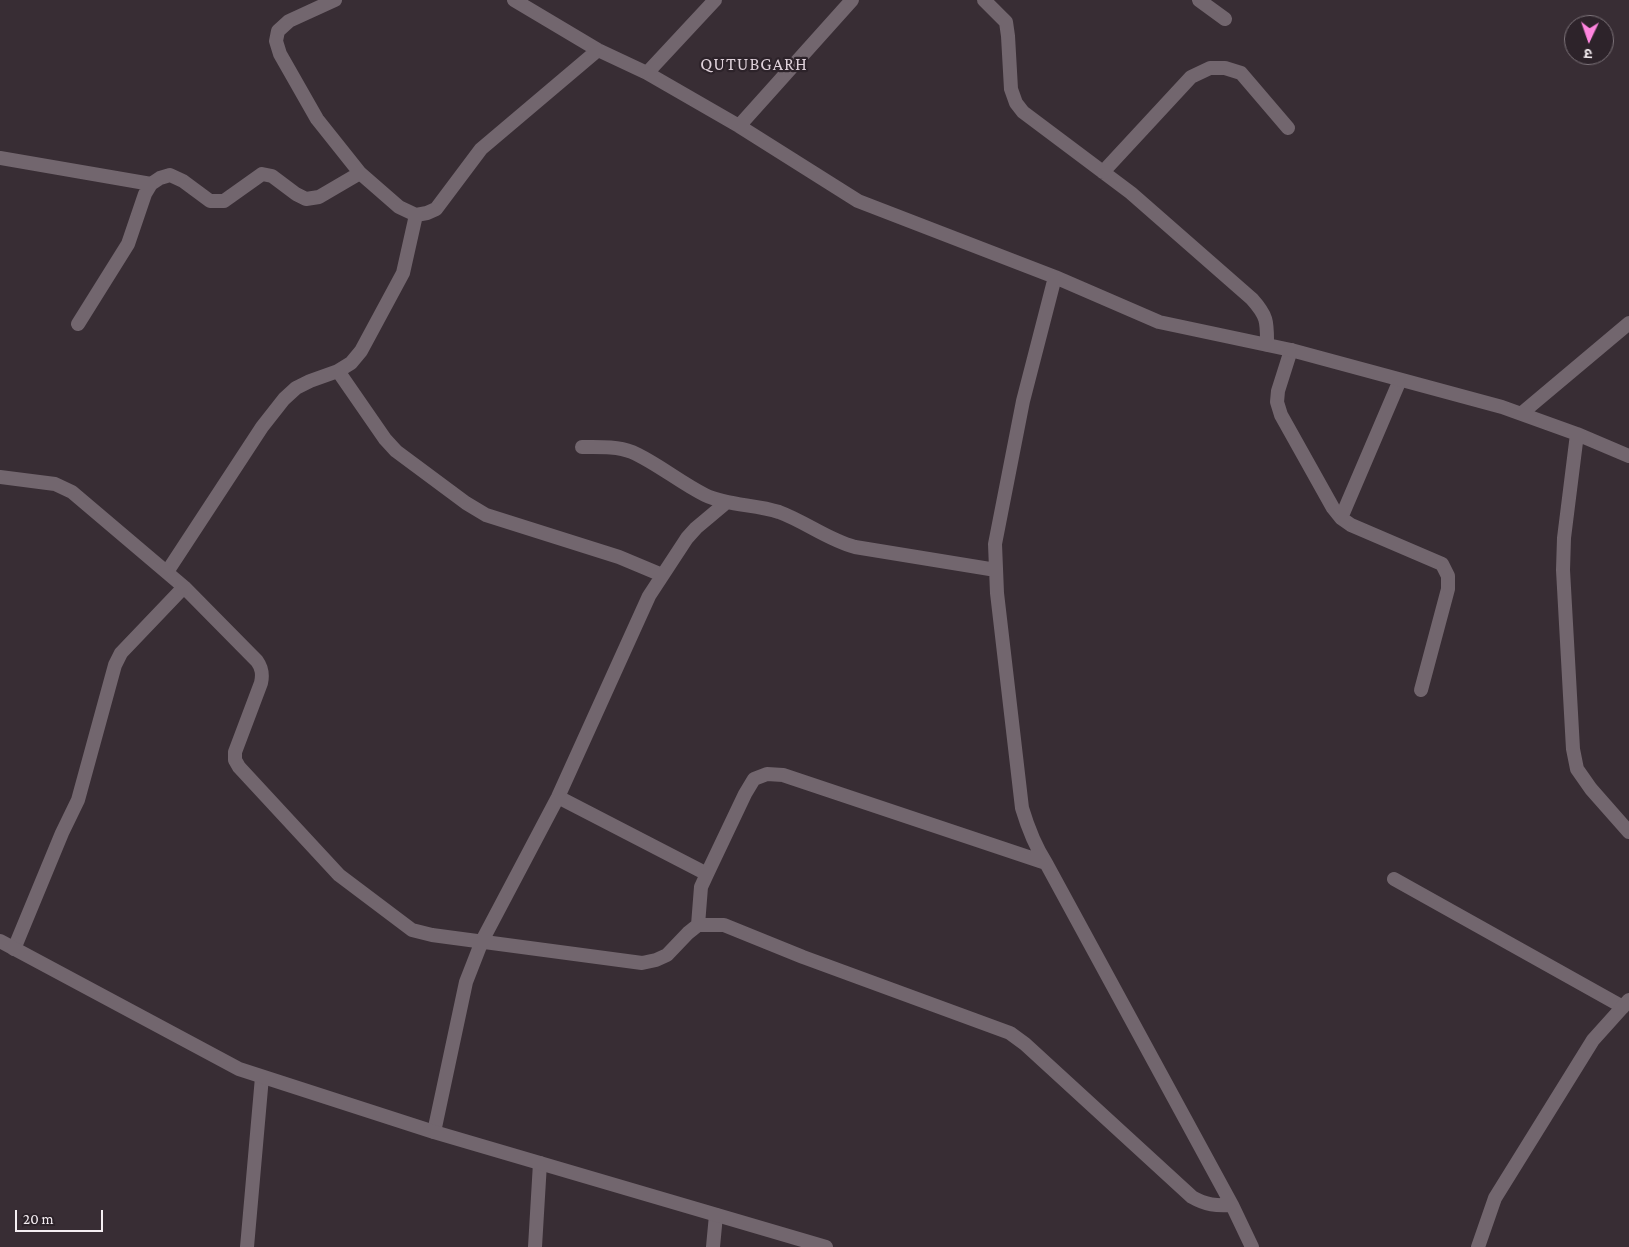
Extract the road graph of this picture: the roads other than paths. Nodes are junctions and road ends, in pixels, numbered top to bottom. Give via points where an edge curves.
1 (335, 0) edge
2 (514, 0) edge
3 (715, 0) edge
4 (852, 0) edge
5 (984, 0) edge
6 (1199, 0) edge
7 (1226, 20) dead end
8 (598, 50) junction
9 (647, 74) junction
10 (739, 126) junction
11 (1288, 128) dead end
12 (0, 158) edge
13 (1103, 172) junction
14 (360, 173) junction
15 (151, 184) junction
16 (416, 215) junction
17 (1055, 277) junction
18 (1629, 323) edge
19 (78, 324) dead end
20 (1267, 345) junction
21 (1291, 350) junction
22 (338, 371) junction
23 (1400, 380) junction
24 (1522, 413) junction
25 (1577, 434) junction
26 (582, 447) dead end
27 (1629, 456) edge
28 (0, 477) edge
29 (727, 502) junction
30 (1341, 518) junction
31 (996, 570) junction
32 (167, 572) junction
33 (662, 575) junction
34 (184, 587) junction
35 (1421, 690) dead end
36 (558, 797) junction
37 (1629, 832) edge
38 (1046, 863) junction
39 (707, 874) junction
40 (1394, 879) dead end
41 (698, 925) junction
42 (0, 941) edge
43 (482, 941) junction
44 (14, 949) junction
45 (1626, 1003) edge
46 (262, 1077) junction
47 (434, 1132) junction
48 (540, 1163) junction
49 (1232, 1205) junction
50 (716, 1215) junction
51 (247, 1247) edge
52 (535, 1247) edge
53 (713, 1247) edge
54 (826, 1247) edge
55 (1252, 1247) edge
56 (1478, 1247) edge

1 - 14 street via 289,21 278,31 276,41 280,54 317,119
2 - 8 street
3 - 9 street
4 - 10 street
5 - 13 street via 1006,22 1016,103 1023,112
6 - 7 street
8 - 9 street
8 - 16 street via 481,149 436,209
9 - 10 street
10 - 17 street via 858,202
11 - 13 street via 1241,73 1210,68 1191,77
12 - 15 street
13 - 20 street via 1252,299 1267,321
14 - 15 street via 319,197 306,199 272,176 262,174 224,201 210,201 170,175
14 - 16 street via 399,207
15 - 19 street via 128,244
16 - 22 street via 404,273 361,351
17 - 20 street via 1159,322
17 - 31 street via 1024,401 998,528
18 - 24 street
20 - 21 street
21 - 23 street
21 - 30 street via 1277,402 1281,415
22 - 32 street via 296,388 284,399 262,427
22 - 33 street via 396,451 486,515 619,557
23 - 24 street
23 - 30 street
24 - 25 street
25 - 27 street
25 - 37 street via 1563,570 1573,749 1577,769
26 - 29 street via 631,452 706,495
28 - 32 street via 55,484 72,492
29 - 31 street via 796,519 838,543
29 - 33 street via 687,538
30 - 35 street via 1442,564 1448,576 1448,589
31 - 38 street via 1022,808 1036,847
32 - 34 street
33 - 36 street via 649,596
34 - 43 street via 261,667 261,683 236,752 238,767 339,875 412,930
34 - 44 street via 121,653 115,665 78,800
36 - 39 street
36 - 43 street
38 - 39 street via 783,775 767,774 754,779
38 - 49 street
39 - 41 street via 701,887
40 - 45 street
41 - 43 street via 667,955 642,963
41 - 49 street via 724,926 1010,1033 1192,1197 1203,1204
42 - 44 street
43 - 47 street via 466,982
44 - 46 street via 239,1069
45 - 56 street via 1593,1040 1495,1198
46 - 47 street
46 - 51 street
47 - 48 street
48 - 50 street
48 - 52 street
49 - 55 street
50 - 53 street
50 - 54 street

